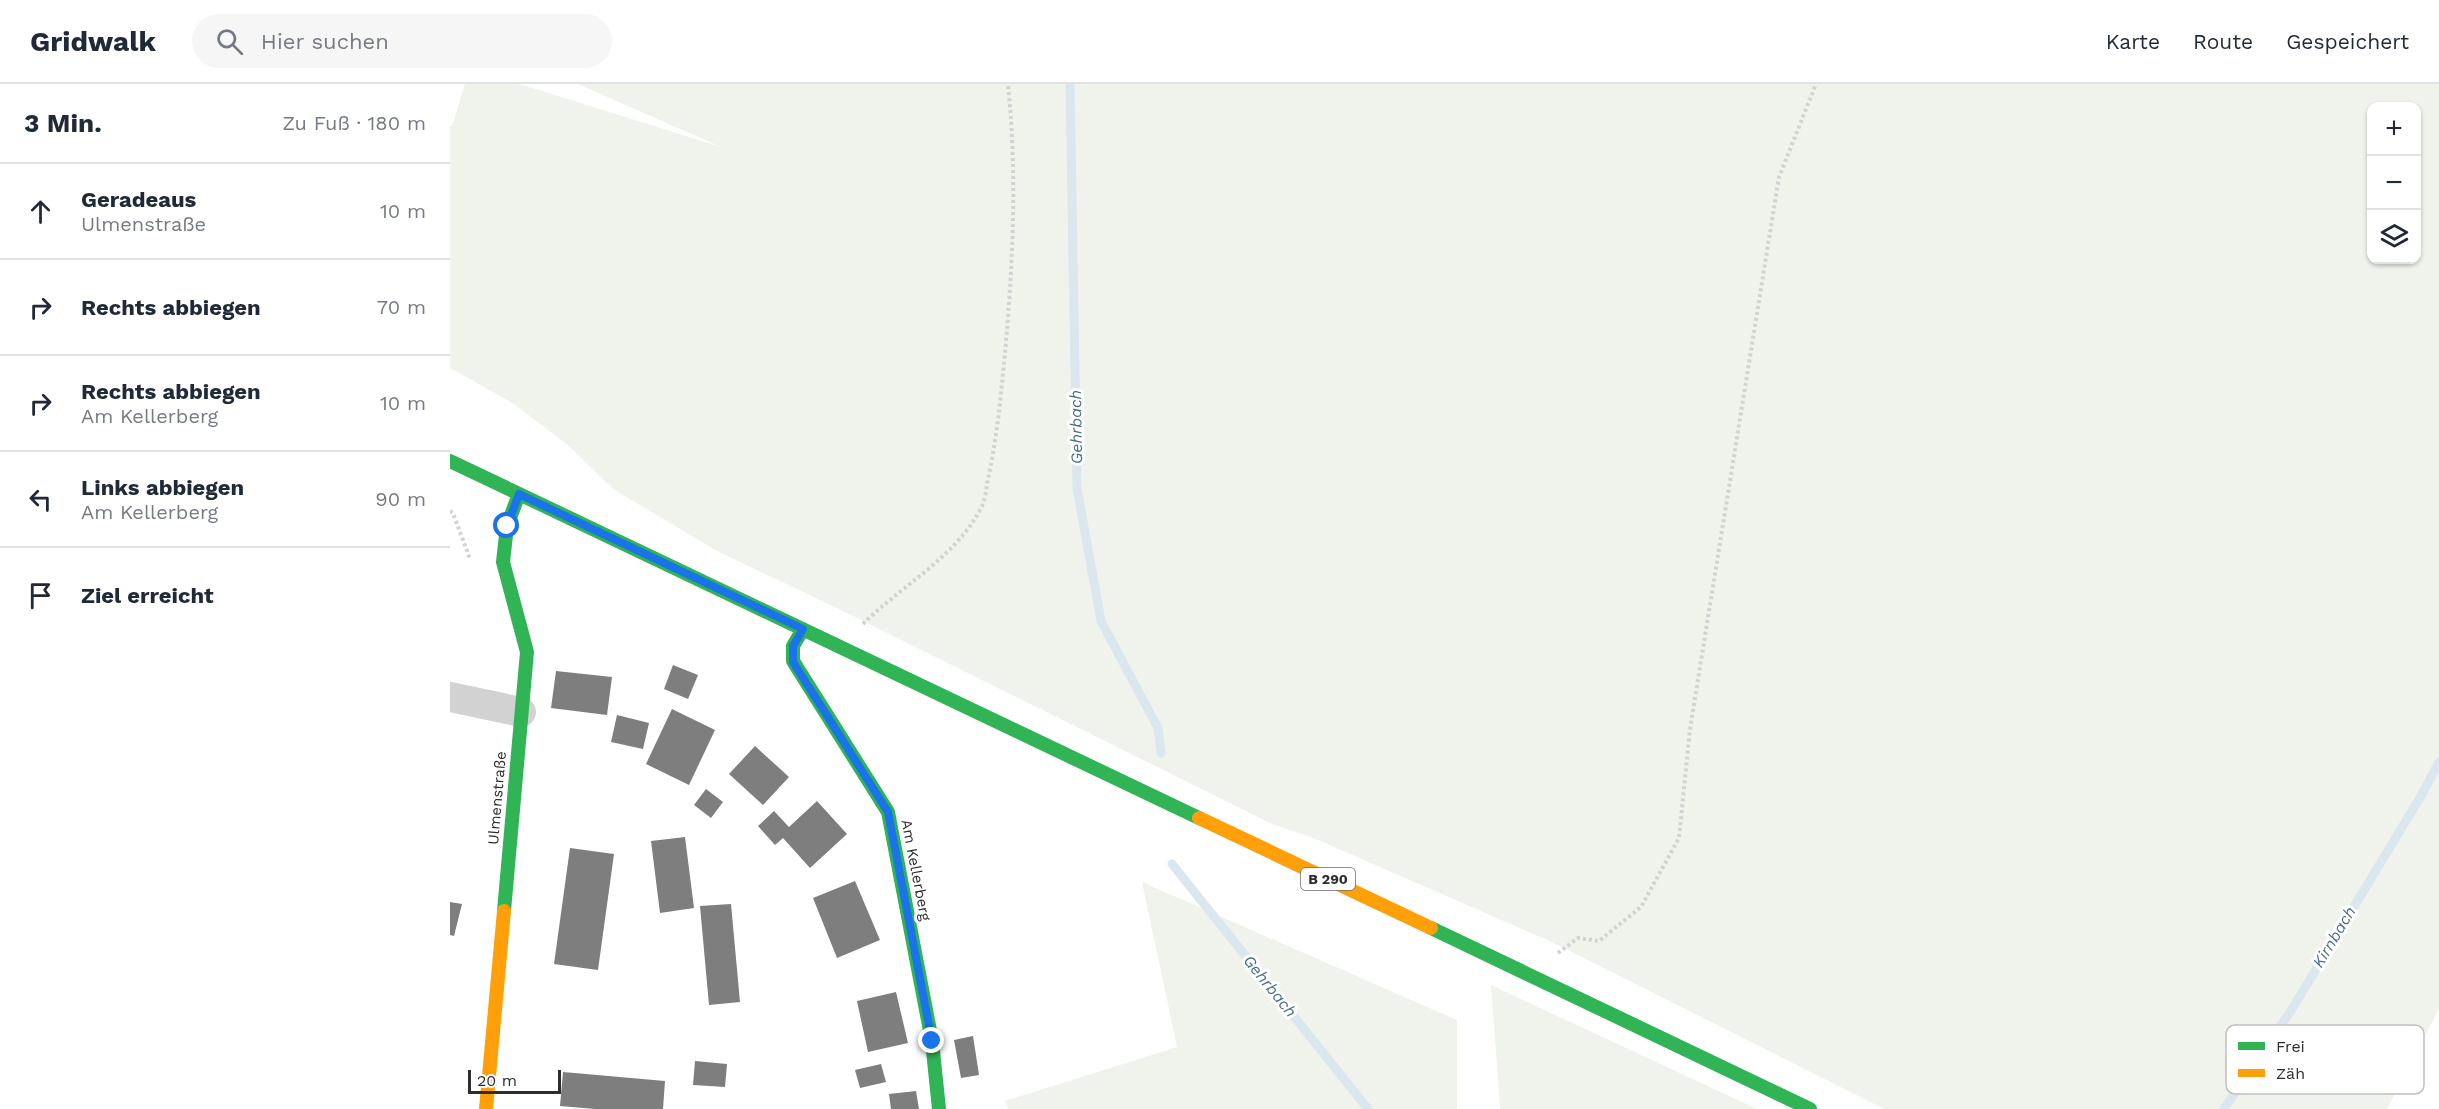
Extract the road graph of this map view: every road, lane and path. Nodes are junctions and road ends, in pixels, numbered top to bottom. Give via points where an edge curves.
1 (1008, 84) edge
2 (1816, 84) edge
3 (450, 461) edge
4 (519, 494) junction
5 (803, 629) junction
6 (846, 649) junction
7 (450, 697) edge
8 (521, 712) junction
9 (1538, 979) junction
10 (486, 1109) edge
11 (939, 1109) edge
12 (1810, 1109) edge

1 - 6 path via 1013,138 1011,303 995,449 982,505 933,566 878,609 858,629
2 - 9 path via 1779,177 1690,729 1679,838 1641,907 1599,941 1578,938 1548,961
3 - 4 main road, B 290
4 - 5 main road, B 290
4 - 8 main road, Ulmenstraße via 507,526 503,562 527,652
5 - 6 main road, B 290
5 - 11 main road, Am Kellerberg via 793,646 793,662 888,812 932,1041
6 - 9 main road, B 290
7 - 8 street
8 - 10 main road, Ulmenstraße
9 - 12 main road, B 290

